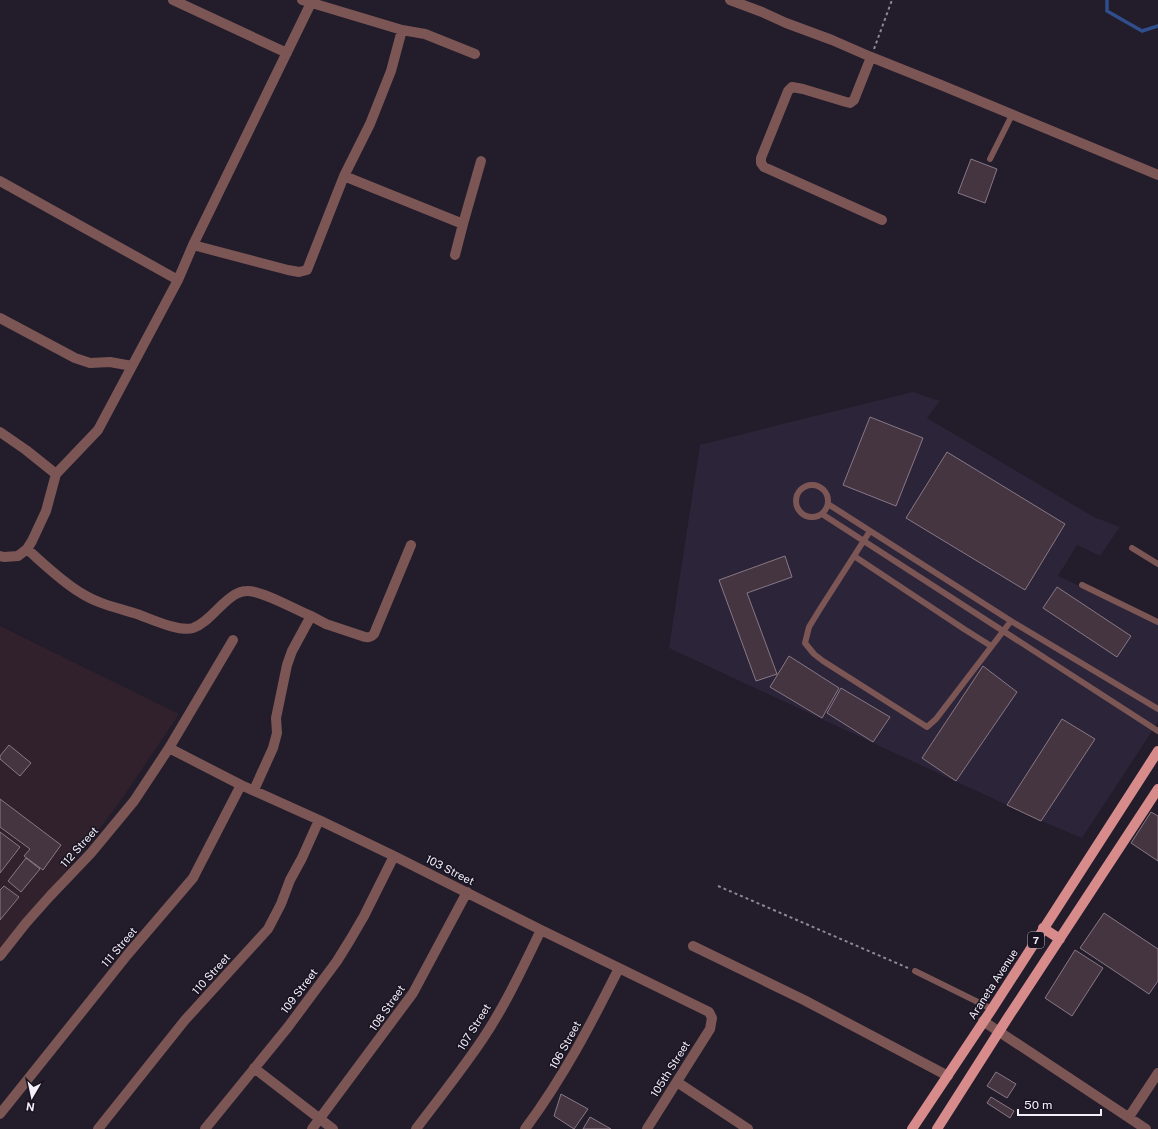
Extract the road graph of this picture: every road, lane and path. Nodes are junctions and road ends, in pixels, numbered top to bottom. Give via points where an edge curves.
1 (173, 0) edge
2 (730, 0) edge
3 (892, 0) edge
4 (306, 1) edge
5 (402, 30) junction
6 (287, 53) junction
7 (475, 54) dead end
8 (871, 57) junction
9 (1012, 115) junction
10 (990, 160) dead end
11 (481, 161) dead end
12 (1158, 174) edge
13 (344, 176) junction
14 (0, 181) edge
15 (882, 220) dead end
16 (463, 224) junction
17 (193, 245) junction
18 (455, 255) dead end
19 (178, 280) junction
20 (0, 318) edge
21 (132, 366) junction
22 (0, 432) edge
23 (56, 474) junction
24 (828, 504) junction
25 (822, 514) junction
26 (870, 531) junction
27 (864, 541) junction
28 (411, 545) dead end
29 (1132, 548) dead end
30 (27, 549) junction
31 (0, 556) edge
32 (854, 556) junction
33 (1158, 564) edge
34 (940, 576) junction
35 (1082, 585) dead end
36 (933, 586) junction
37 (967, 593) junction
38 (960, 603) junction
39 (311, 616) junction
40 (1011, 621) junction
41 (1158, 622) edge
42 (1004, 631) junction
43 (233, 640) dead end
44 (1050, 645) junction
45 (991, 646) junction
46 (1042, 656) junction
47 (1158, 709) edge
48 (1158, 731) edge
49 (169, 748) junction
50 (1158, 751) edge
51 (241, 785) junction
52 (1158, 789) edge
53 (254, 790) junction
54 (319, 820) junction
55 (394, 856) junction
56 (718, 886) dead end
57 (467, 892) junction
58 (1043, 928) junction
59 (541, 930) junction
60 (1060, 939) junction
61 (693, 946) dead end
62 (0, 956) edge
63 (619, 968) junction
64 (915, 971) joint
65 (992, 1009) junction
66 (983, 1021) junction
67 (712, 1022) joint
68 (999, 1031) junction
69 (254, 1068) junction
70 (1158, 1073) edge
71 (948, 1076) junction
72 (677, 1082) junction
73 (0, 1114) edge
74 (1129, 1117) junction
75 (320, 1119) junction
76 (98, 1129) edge
77 (205, 1129) edge
78 (312, 1129) edge
79 (333, 1129) edge
80 (416, 1129) edge
81 (525, 1129) edge
82 (647, 1129) edge
83 (748, 1129) edge
84 (912, 1129) edge
85 (937, 1129) edge
86 (1146, 1129) edge

1 - 6 street
2 - 8 street
3 - 8 path
4 - 5 street
4 - 6 street
5 - 7 street via 425,34
5 - 13 street via 391,71 370,124
6 - 17 street
8 - 9 street
8 - 15 street via 854,100 850,103 803,89 790,88 761,163 764,167
9 - 10 lane
9 - 12 street
11 - 16 street
13 - 16 street
13 - 17 street via 307,270 288,270
14 - 19 street
16 - 18 street
17 - 19 street
19 - 21 street
20 - 21 street via 75,358 90,363 110,362
21 - 23 street via 98,430
22 - 23 street
23 - 30 street via 44,517
24 - 25 lane
24 - 25 lane via 826,492 811,484 802,488 797,495 796,502 802,513 808,516
24 - 26 lane
25 - 27 lane
26 - 27 lane
26 - 34 lane
27 - 32 lane
27 - 36 lane
28 - 39 street via 372,636 365,637 326,624
29 - 33 lane
30 - 31 street via 18,556
30 - 39 street via 63,582 82,594 98,602 165,624 191,628 202,623 234,595 247,591 258,593
32 - 45 lane
32 - 45 lane via 809,627 805,643 827,664 927,727 936,719
34 - 36 lane
34 - 37 lane
35 - 41 lane
36 - 38 lane
37 - 38 lane
37 - 40 lane
38 - 42 lane
39 - 53 street via 287,665 276,718 276,733
40 - 42 lane
40 - 44 lane
42 - 45 lane
42 - 46 lane
43 - 49 street, 112 Street
44 - 46 lane
44 - 47 lane
46 - 48 lane
49 - 51 street, 103 Street
49 - 62 street, 112 Street via 134,801
50 - 58 main road, Araneta Avenue / 7
51 - 53 street, 103 Street
51 - 73 street, 111 Street via 193,878 128,954
52 - 60 main road, 7
53 - 54 street, 103 Street
54 - 55 street, 103 Street
54 - 76 street, 110 Street via 268,929 185,1020
55 - 57 street, 103 Street
55 - 69 street, 109 Street via 350,940 316,989
56 - 64 path
57 - 59 street, 103 Street
57 - 75 street, 108 Street via 413,993
58 - 60 main road
58 - 65 main road, Araneta Avenue / 7
59 - 63 street, 103 Street
59 - 80 street, 107 Street via 482,1040
60 - 68 main road, 7
61 - 71 street via 804,1000
63 - 67 street, 103 Street via 706,1010 711,1015
63 - 81 street, 106 Street via 571,1061
64 - 65 lane
65 - 66 main road, Araneta Avenue / 7
66 - 68 street
66 - 71 main road, Araneta Avenue / 7
67 - 72 street, 105th Street
68 - 74 street
68 - 85 main road, 7
69 - 75 street
69 - 77 street, 109 Street
70 - 74 street
71 - 84 main road, Araneta Avenue / 7
72 - 82 street, 105th Street
72 - 83 street
74 - 86 street
75 - 78 street, 108 Street
75 - 79 street

